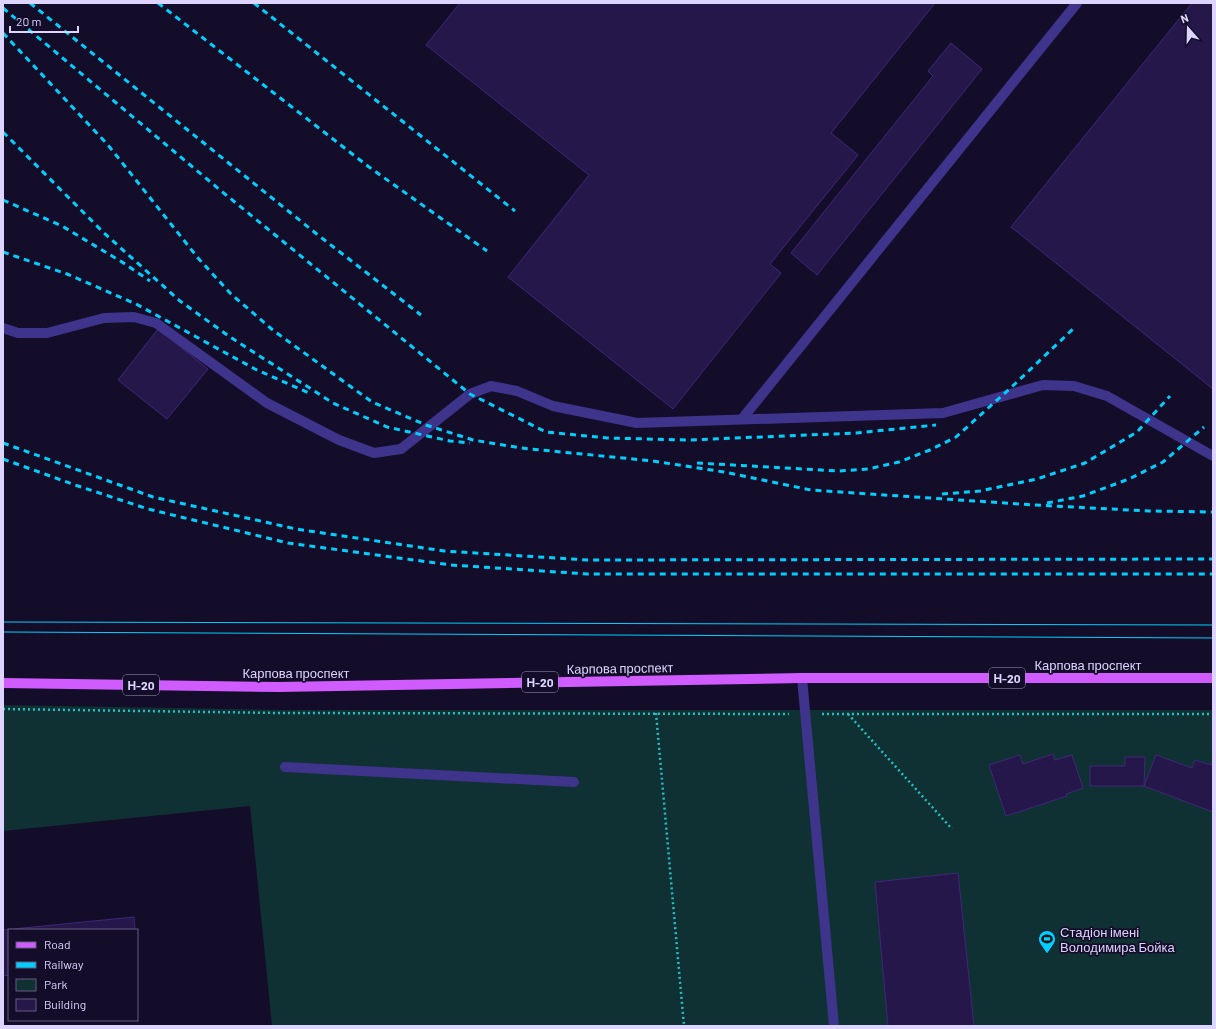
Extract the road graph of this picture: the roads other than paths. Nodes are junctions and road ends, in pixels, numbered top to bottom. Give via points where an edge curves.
1 (1077, 3) edge
2 (3, 328) edge
3 (742, 419) junction
4 (1213, 456) edge
5 (802, 678) junction
6 (1213, 678) edge
7 (3, 683) edge
8 (285, 768) dead end
9 (574, 782) dead end
10 (834, 1026) edge

1 - 3 lane
2 - 3 lane via 18,333 47,333 104,318 134,317 156,322 267,403 339,440 374,453 401,449 470,394 491,386 517,391 553,406 637,423
3 - 4 lane via 943,413 1043,385 1074,386 1107,396
5 - 6 main road, Карпова проспект / Н-20
5 - 7 main road, Карпова проспект / Н-20 via 279,687
5 - 10 lane
8 - 9 lane

